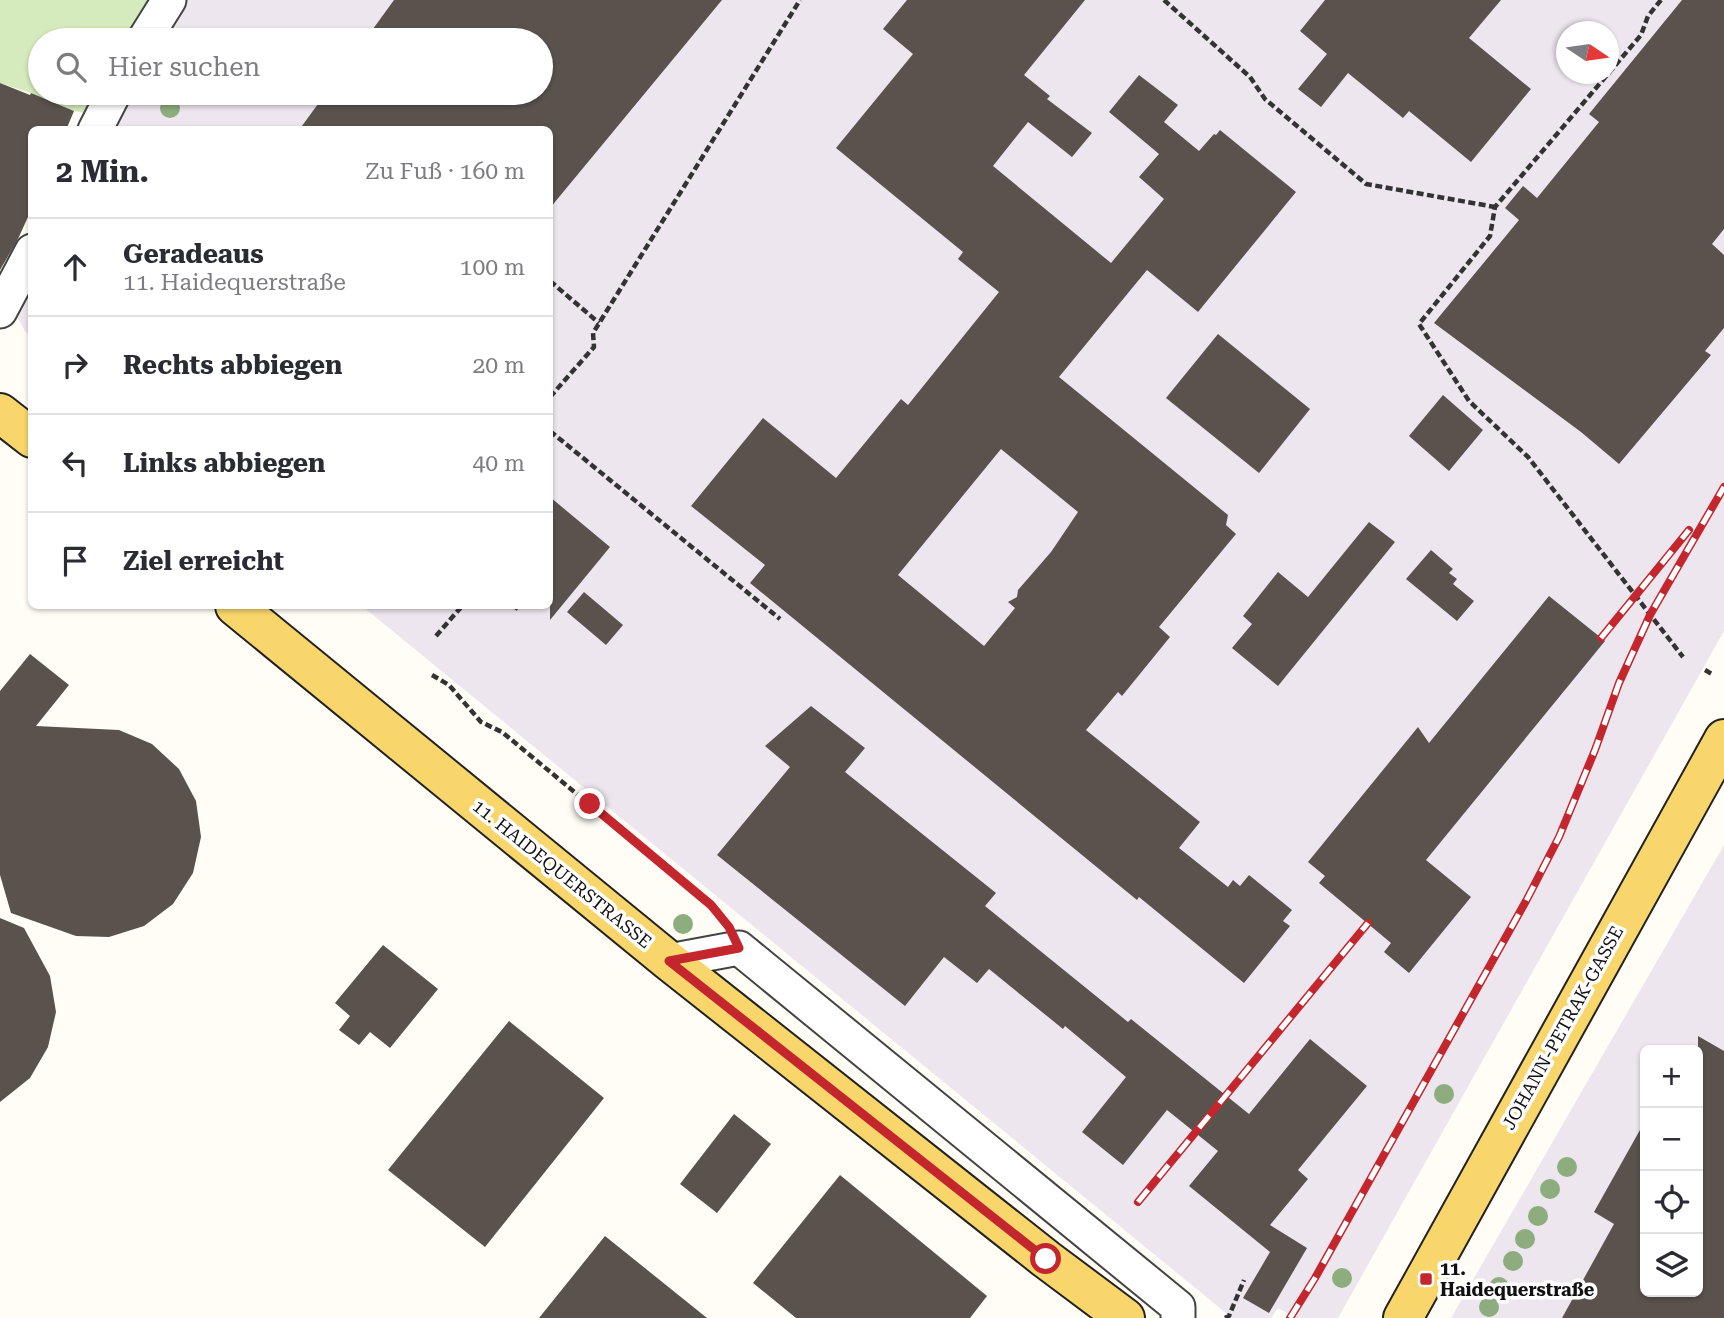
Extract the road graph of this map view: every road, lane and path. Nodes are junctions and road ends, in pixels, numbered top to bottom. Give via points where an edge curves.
1 (169, 0) edge
2 (800, 0) edge
3 (1164, 0) edge
4 (1661, 0) edge
5 (152, 28) edge
6 (108, 105) edge
7 (97, 126) edge
8 (1495, 206) junction
9 (28, 258) edge
10 (553, 284) edge
11 (0, 311) edge
12 (599, 323) junction
13 (553, 394) edge
14 (0, 412) edge
15 (553, 433) edge
16 (28, 435) edge
17 (239, 609) edge
18 (459, 609) edge
19 (780, 619) dead end
20 (436, 636) dead end
21 (1683, 657) dead end
22 (1704, 670) dead end
23 (1712, 674) dead end
24 (432, 675) dead end
25 (1724, 739) edge
26 (739, 948) junction
27 (669, 961) junction
28 (1244, 1280) dead end
29 (1125, 1318) edge
30 (1178, 1318) edge
31 (1225, 1318) edge
32 (1404, 1318) edge

1 - 5 street
2 - 12 path
3 - 8 path via 1250,77 1265,99 1366,184
4 - 8 path via 1641,35
6 - 7 street
8 - 21 path via 1490,236 1419,324 1469,401 1528,457
9 - 11 street
10 - 12 path
12 - 13 path via 593,333 594,347
14 - 16 main road
15 - 19 path
17 - 27 main road, 11. HAIDEQUERSTRASSE
18 - 20 path
22 - 23 path
24 - 26 path via 449,685 481,722 502,732 711,905
25 - 32 main road, JOHANN-PETRAK-GASSE
26 - 27 street
26 - 30 street via 1178,1307
27 - 29 main road, 11. HAIDEQUERSTRASSE
28 - 31 path

